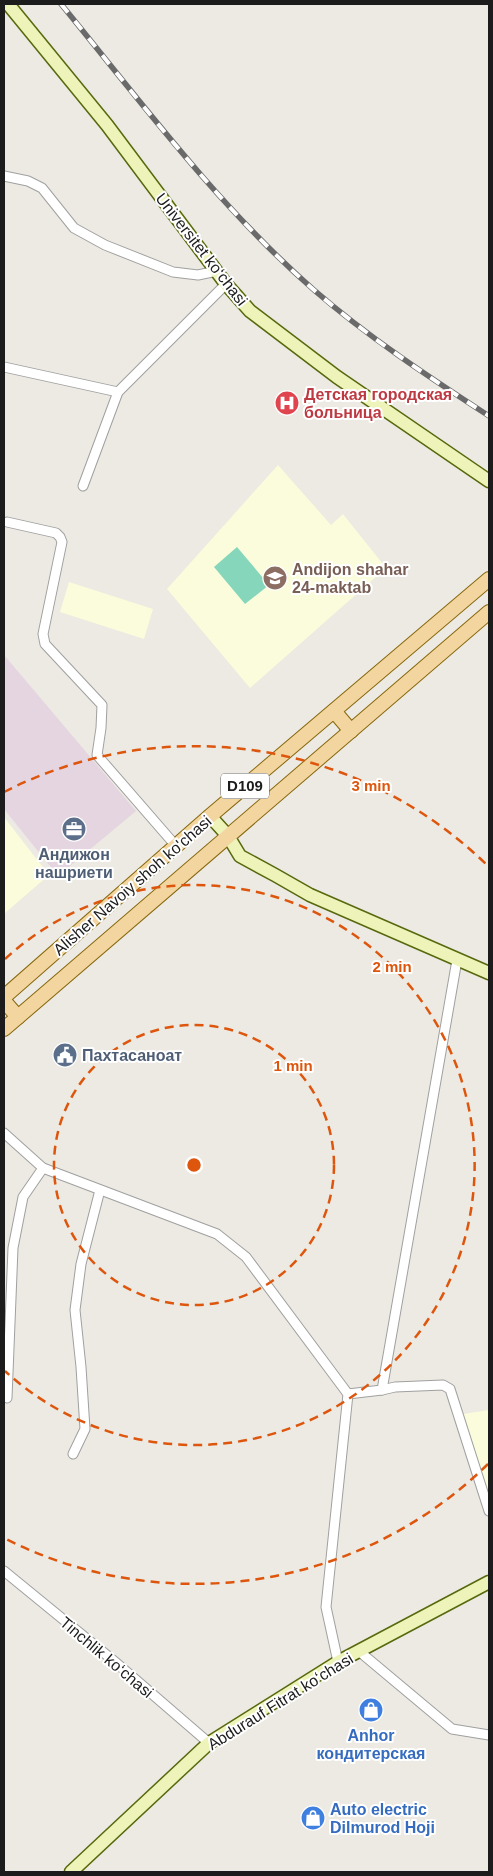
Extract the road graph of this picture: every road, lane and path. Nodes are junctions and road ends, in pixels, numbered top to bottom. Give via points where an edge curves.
1 (8, 4) edge
2 (4, 176) edge
3 (216, 271) junction
4 (226, 284) junction
5 (4, 367) edge
6 (118, 392) junction
7 (489, 481) edge
8 (83, 486) dead end
9 (7, 522) dead end
10 (489, 578) edge
11 (489, 612) edge
12 (334, 711) junction
13 (350, 731) junction
14 (210, 816) junction
15 (228, 836) junction
16 (176, 846) junction
17 (457, 960) junction
18 (489, 973) edge
19 (4, 996) edge
20 (4, 1001) edge
21 (18, 1017) junction
22 (4, 1029) edge
23 (4, 1133) edge
24 (43, 1168) junction
25 (100, 1190) junction
26 (382, 1390) junction
27 (348, 1394) junction
28 (7, 1398) dead end
29 (73, 1454) dead end
30 (489, 1511) edge
31 (4, 1571) edge
32 (489, 1582) edge
33 (360, 1652) junction
34 (338, 1662) junction
35 (489, 1735) edge
36 (209, 1743) junction
37 (71, 1872) edge

1 - 3 main road, Universitet kо‘chasi via 107,125
2 - 3 street via 42,188 74,228 105,244 173,272 198,274
3 - 4 main road, Universitet kо‘chasi
4 - 6 street
4 - 7 main road, Universitet kо‘chasi via 250,311 337,377
5 - 6 street
6 - 8 street
9 - 16 street via 56,533 60,537 62,542 43,634 44,644 102,705 97,755
10 - 12 main road, Alisher Navoiy shoh ko'chasi / D109
11 - 13 main road, Alisher Navoiy shoh ko'chasi / D109
12 - 13 main road
12 - 14 main road, Alisher Navoiy shoh ko'chasi / D109
13 - 15 main road, Alisher Navoiy shoh ko'chasi / D109
14 - 15 main road
14 - 16 main road, Alisher Navoiy shoh ko'chasi / D109
15 - 17 main road via 240,856 310,895
15 - 21 main road, Alisher Navoiy shoh ko'chasi / D109
16 - 19 main road, Alisher Navoiy shoh ko'chasi / D109
17 - 18 main road
17 - 26 street
20 - 21 main road
21 - 22 main road, Alisher Navoiy shoh ko'chasi / D109
23 - 24 street
24 - 25 street
24 - 28 street via 24,1197 13,1248
25 - 27 street via 217,1234 246,1257
25 - 29 street via 81,1264 75,1310 85,1429
26 - 27 street
26 - 30 street via 443,1385 450,1389
27 - 34 street via 326,1607
31 - 36 street, Tinchlik kо‘chasi
32 - 33 main road, Abdurauf Fitrat koʻchasi
33 - 34 main road, Abdurauf Fitrat koʻchasi
33 - 35 street via 452,1728
34 - 36 main road, Abdurauf Fitrat koʻchasi
36 - 37 main road, Abdurauf Fitrat koʻchasi

